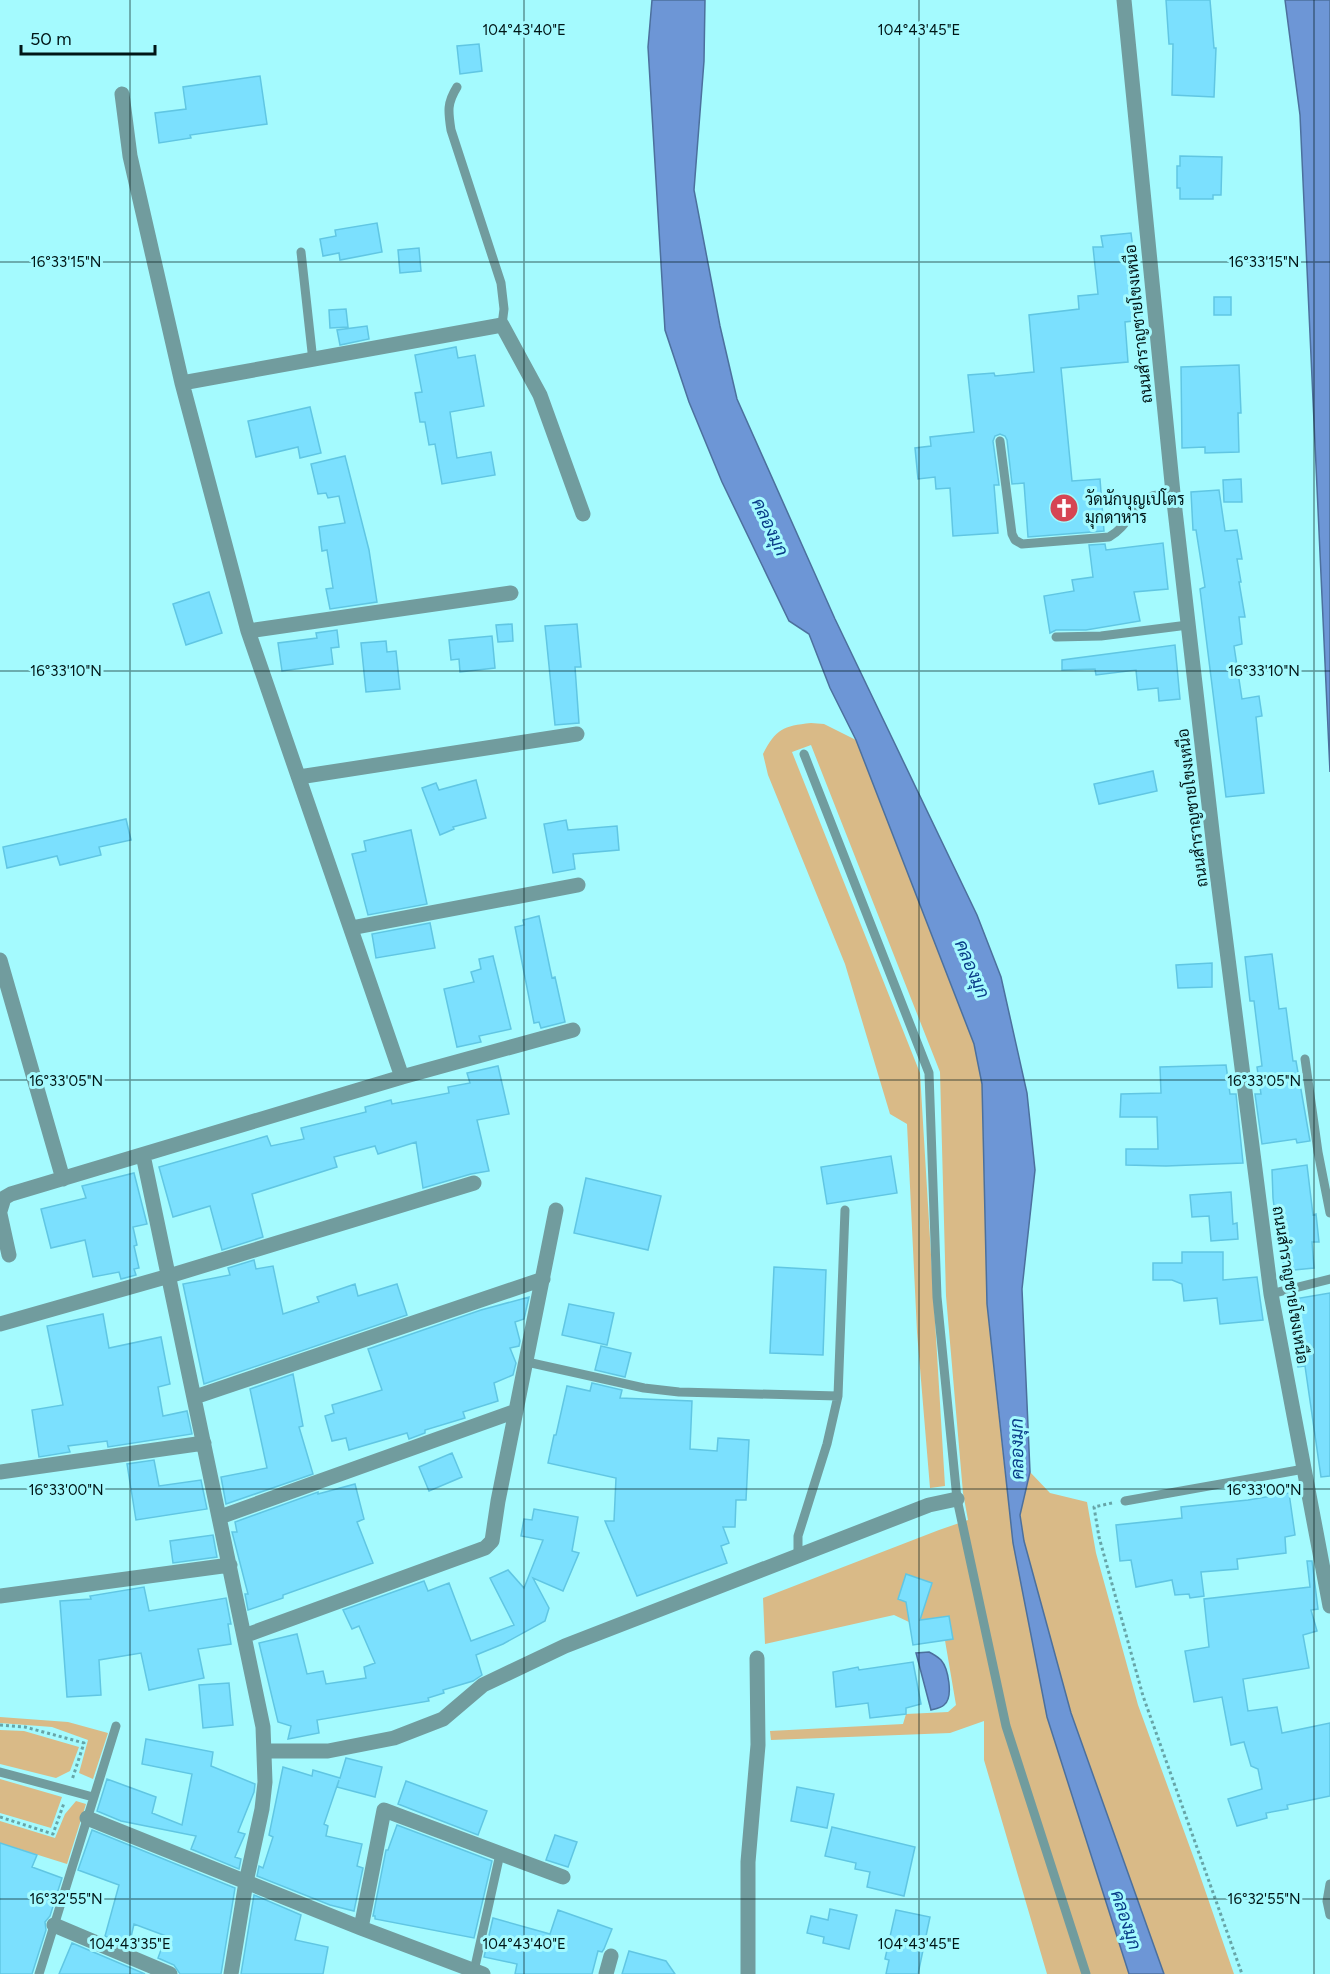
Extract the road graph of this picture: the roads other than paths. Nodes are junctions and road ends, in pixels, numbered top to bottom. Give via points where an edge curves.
1 (1124, 0) edge
2 (457, 87) dead end
3 (122, 94) dead end
4 (301, 252) dead end
5 (502, 326) junction
6 (313, 361) junction
7 (182, 383) junction
8 (1000, 441) dead end
9 (1173, 493) junction
10 (582, 514) dead end
11 (511, 593) dead end
12 (1188, 625) junction
13 (248, 631) junction
14 (1056, 637) dead end
15 (577, 734) dead end
16 (804, 754) dead end
17 (299, 777) junction
18 (578, 885) dead end
19 (351, 928) junction
20 (0, 960) edge
21 (573, 1030) dead end
22 (1305, 1059) dead end
23 (402, 1077) junction
24 (143, 1155) junction
25 (63, 1179) junction
26 (474, 1183) dead end
27 (556, 1210) dead end
28 (844, 1210) dead end
29 (0, 1212) edge
30 (1330, 1213) edge
31 (9, 1255) dead end
32 (169, 1276) junction
33 (543, 1279) junction
34 (1330, 1279) edge
35 (1271, 1294) junction
36 (0, 1324) edge
37 (527, 1362) junction
38 (838, 1396) junction
39 (195, 1397) junction
40 (516, 1411) junction
41 (204, 1443) junction
42 (1304, 1469) junction
43 (0, 1472) edge
44 (957, 1499) junction
45 (1125, 1501) road end
46 (220, 1517) junction
47 (798, 1556) junction
48 (230, 1565) junction
49 (0, 1596) edge
50 (1330, 1606) edge
51 (244, 1636) junction
52 (757, 1658) dead end
53 (116, 1726) dead end
54 (264, 1751) junction
55 (0, 1772) edge
56 (93, 1797) junction
57 (87, 1818) junction
58 (500, 1854) junction
59 (563, 1877) dead end
60 (246, 1882) junction
61 (1330, 1884) edge
62 (1330, 1915) edge
63 (54, 1925) junction
64 (361, 1928) junction
65 (611, 1956) dead end
66 (479, 1972) edge
67 (39, 1974) edge
68 (170, 1974) edge
69 (231, 1974) edge
70 (606, 1974) edge
71 (748, 1974) edge
72 (1086, 1974) edge

1 - 9 street, ถนนสำราญชายโขงเหนือ
2 - 5 lane via 450,99 451,130 501,283
3 - 7 street via 130,156
4 - 6 lane
5 - 6 street
5 - 10 street via 540,395
6 - 7 street
7 - 13 street
8 - 9 lane via 1012,534 1022,544 1109,537 1118,533 1145,499
9 - 12 street, ถนนสำราญชายโขงเหนือ
11 - 13 street
12 - 14 lane via 1101,636
12 - 35 street, ถนนสำราญชายโขงเหนือ
13 - 17 street
15 - 17 street
16 - 44 lane via 929,1073 937,1296
17 - 19 street
18 - 19 street
19 - 23 street
20 - 25 street
21 - 23 street
22 - 30 lane
23 - 24 street
24 - 25 street
24 - 32 street
25 - 29 street via 11,1194 4,1198
26 - 32 street
27 - 33 street
28 - 38 lane
29 - 31 street
32 - 36 street
32 - 39 street
33 - 37 street
33 - 39 street
34 - 35 lane
35 - 42 street, ถนนสำราญชายโขงเหนือ
37 - 38 lane via 679,1392
37 - 40 street
38 - 47 lane via 798,1536
39 - 41 street
40 - 46 street
40 - 51 street via 492,1541 485,1548
41 - 43 street
41 - 46 street
42 - 45 lane
42 - 50 street, ถนนสำราญชายโขงเหนือ
44 - 47 street via 929,1505
44 - 72 lane via 1006,1726
46 - 48 street
47 - 54 street via 566,1646 483,1685 443,1719 394,1738 328,1751
48 - 49 street
48 - 51 street
51 - 54 street via 263,1727
52 - 71 street via 758,1745 748,1862
53 - 56 lane
54 - 60 street via 262,1809
55 - 56 lane
56 - 57 lane
57 - 60 street
57 - 63 lane
58 - 59 street
58 - 64 street via 384,1810
58 - 66 lane
60 - 64 street
60 - 69 street
61 - 62 lane
63 - 67 lane
63 - 68 street
64 - 66 street
65 - 70 street

